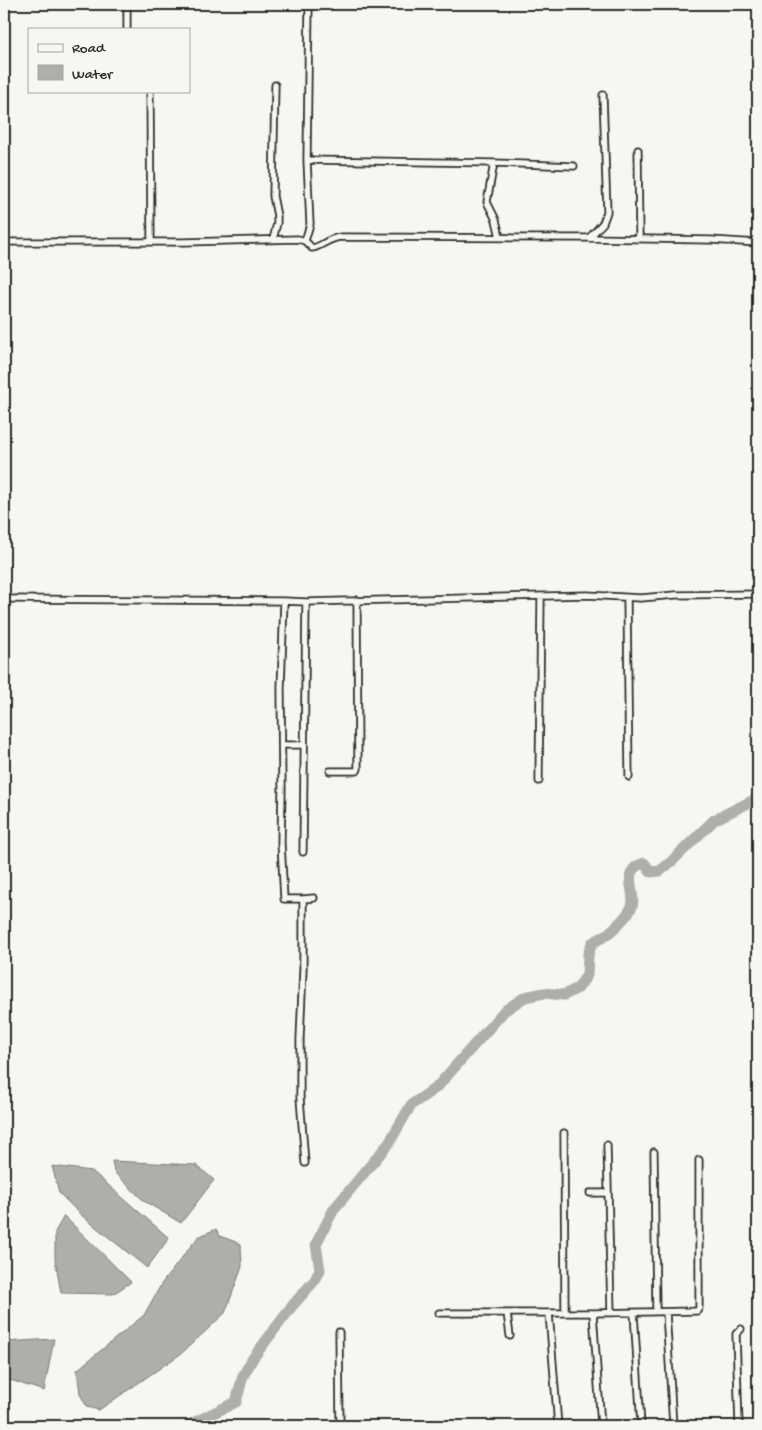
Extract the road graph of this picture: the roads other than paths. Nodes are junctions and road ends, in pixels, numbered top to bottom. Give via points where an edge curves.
1 (127, 4) edge
2 (309, 4) edge
3 (127, 28) edge
4 (276, 85) dead end
5 (150, 92) edge
6 (603, 95) dead end
7 (638, 150) dead end
8 (306, 160) junction
9 (494, 163) junction
10 (574, 166) dead end
11 (500, 237) junction
12 (589, 238) junction
13 (639, 239) junction
14 (273, 240) junction
15 (305, 241) junction
16 (4, 242) edge
17 (151, 242) junction
18 (758, 243) edge
19 (758, 594) edge
20 (541, 597) junction
21 (627, 598) junction
22 (4, 599) edge
23 (357, 600) junction
24 (284, 601) junction
25 (306, 602) junction
26 (282, 745) junction
27 (304, 745) junction
28 (330, 771) dead end
29 (629, 776) dead end
30 (539, 781) dead end
31 (303, 852) dead end
32 (314, 898) dead end
33 (303, 899) junction
34 (564, 1133) dead end
35 (608, 1145) dead end
36 (654, 1152) dead end
37 (699, 1160) dead end
38 (305, 1162) dead end
39 (590, 1193) dead end
40 (608, 1193) junction
41 (656, 1312) junction
42 (666, 1312) junction
43 (439, 1313) dead end
44 (507, 1313) junction
45 (549, 1313) junction
46 (566, 1313) junction
47 (593, 1313) junction
48 (611, 1313) junction
49 (634, 1313) junction
50 (741, 1329) dead end
51 (339, 1332) dead end
52 (510, 1336) dead end
53 (340, 1426) edge
54 (558, 1426) edge
55 (601, 1426) edge
56 (641, 1426) edge
57 (673, 1426) edge
58 (739, 1426) edge

1 - 3 street
2 - 8 street
4 - 14 street via 273,196 277,223
5 - 17 street
6 - 12 street via 607,212 603,223
7 - 13 street
8 - 9 street
8 - 15 street via 310,224
9 - 10 street
9 - 11 street via 487,202
11 - 12 street
11 - 15 street via 341,237 316,248
12 - 13 street
13 - 18 street
14 - 15 street
14 - 17 street
16 - 17 street
19 - 21 street
20 - 21 street via 596,595
20 - 23 street
20 - 30 street
21 - 29 street
22 - 24 street
23 - 25 street
23 - 28 street via 358,769
24 - 25 street
24 - 26 street
25 - 27 street
26 - 27 street
26 - 33 street via 284,899
27 - 31 street
32 - 33 street
33 - 38 street via 300,1098
34 - 46 street
35 - 40 street
36 - 41 street
37 - 42 street via 698,1310
39 - 40 street
40 - 48 street
41 - 42 street
41 - 49 street
42 - 57 street
43 - 44 street
44 - 45 street
44 - 52 street
45 - 46 street
45 - 54 street
46 - 47 street
47 - 48 street
47 - 55 street
48 - 49 street
49 - 56 street
50 - 58 street via 736,1334
51 - 53 street

